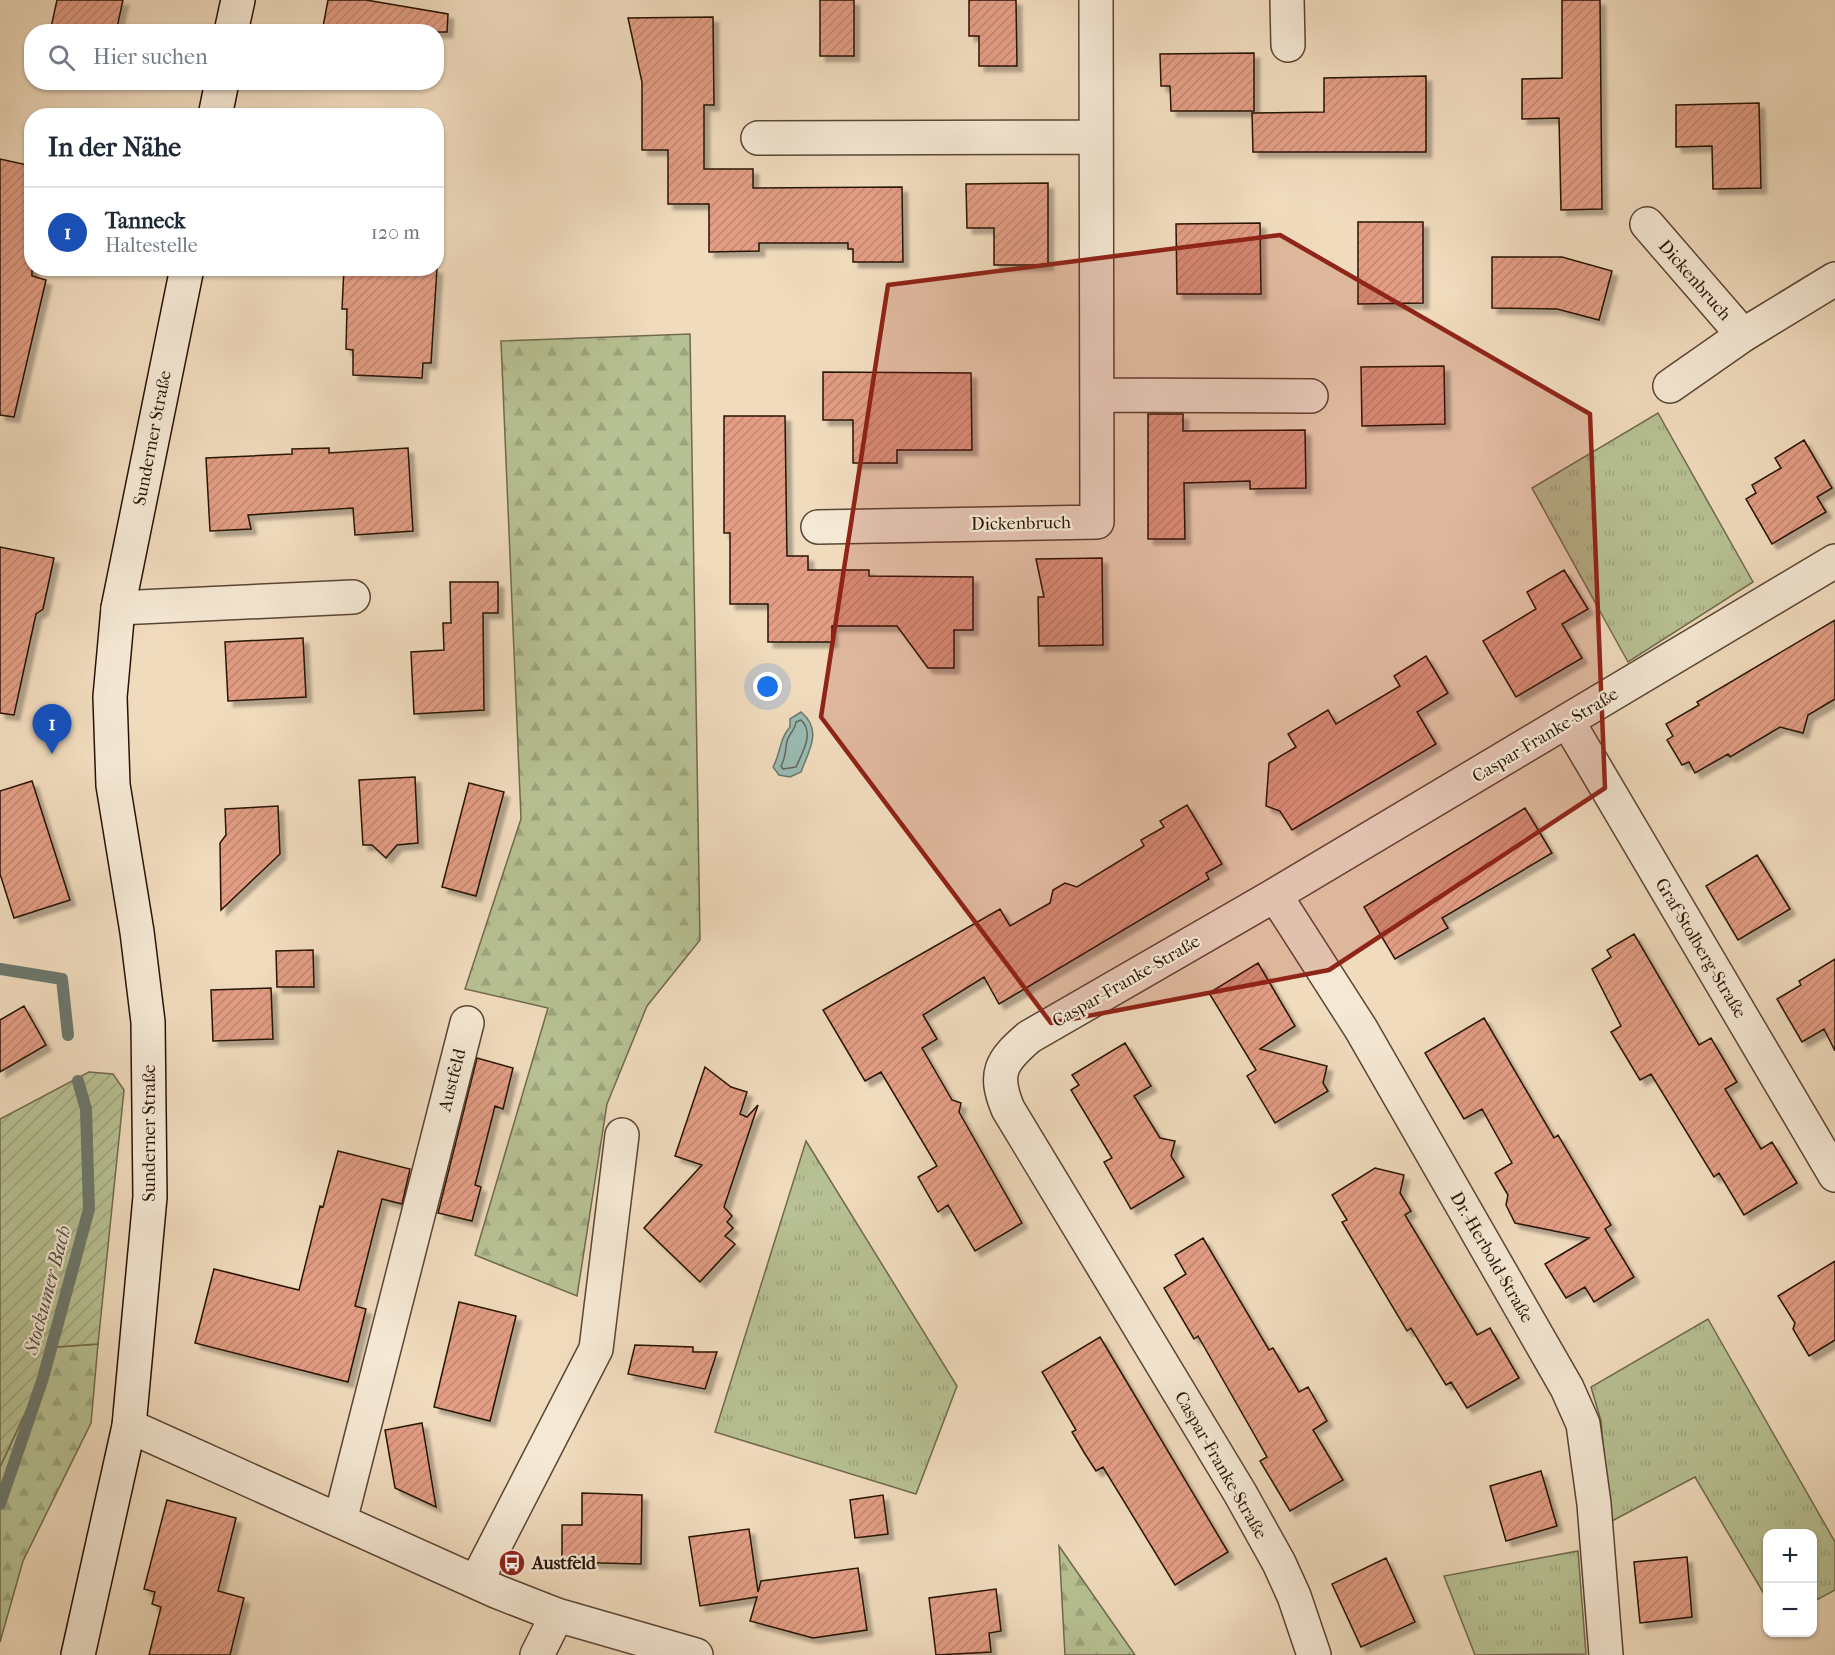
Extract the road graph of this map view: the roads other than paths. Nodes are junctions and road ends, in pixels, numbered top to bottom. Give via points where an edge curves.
1 (238, 0) edge
2 (1096, 0) edge
3 (1287, 0) edge
4 (233, 24) edge
5 (1288, 45) dead end
6 (220, 90) edge
7 (217, 108) edge
8 (1095, 137) junction
9 (758, 138) dead end
10 (1647, 224) dead end
11 (185, 276) edge
12 (1835, 279) edge
13 (1743, 335) junction
14 (1670, 386) dead end
15 (1097, 395) junction
16 (1311, 396) dead end
17 (818, 526) dead end
18 (1835, 561) edge
19 (352, 597) dead end
20 (118, 608) junction
21 (1568, 722) junction
22 (1275, 895) junction
23 (467, 1023) dead end
24 (622, 1136) dead end
25 (1835, 1175) edge
26 (129, 1426) junction
27 (340, 1521) junction
28 (476, 1582) junction
29 (557, 1615) junction
30 (78, 1655) edge
31 (537, 1655) edge
32 (696, 1655) edge
33 (1314, 1655) edge
34 (1606, 1655) edge

1 - 4 street
2 - 8 street, Dickenbruch
3 - 5 street
6 - 7 street
8 - 9 street
8 - 15 street, Dickenbruch
10 - 13 street, Dickenbruch
11 - 20 street, Sunderner Straße
12 - 13 street, Dickenbruch
13 - 14 street, Dickenbruch
15 - 16 street
15 - 17 street, Dickenbruch via 1097,522
18 - 21 street, Caspar-Franke-Straße
19 - 20 street
20 - 26 street, Sunderner Straße via 110,697 113,785 137,932 151,1088 150,1197
21 - 22 street, Caspar-Franke-Straße
21 - 25 street, Graf-Stolberg-Straße
22 - 33 street, Caspar-Franke-Straße via 1029,1037 1010,1053 1001,1068 999,1088 1273,1553 1294,1596
22 - 34 street, Dr.-Herbold-Straße via 1362,1029 1571,1397 1582,1424 1594,1504
23 - 27 street, Austfeld
24 - 28 street via 596,1349
26 - 27 street
26 - 30 street, Sunderner Straße
27 - 28 street
28 - 29 street
29 - 31 street
29 - 32 street

